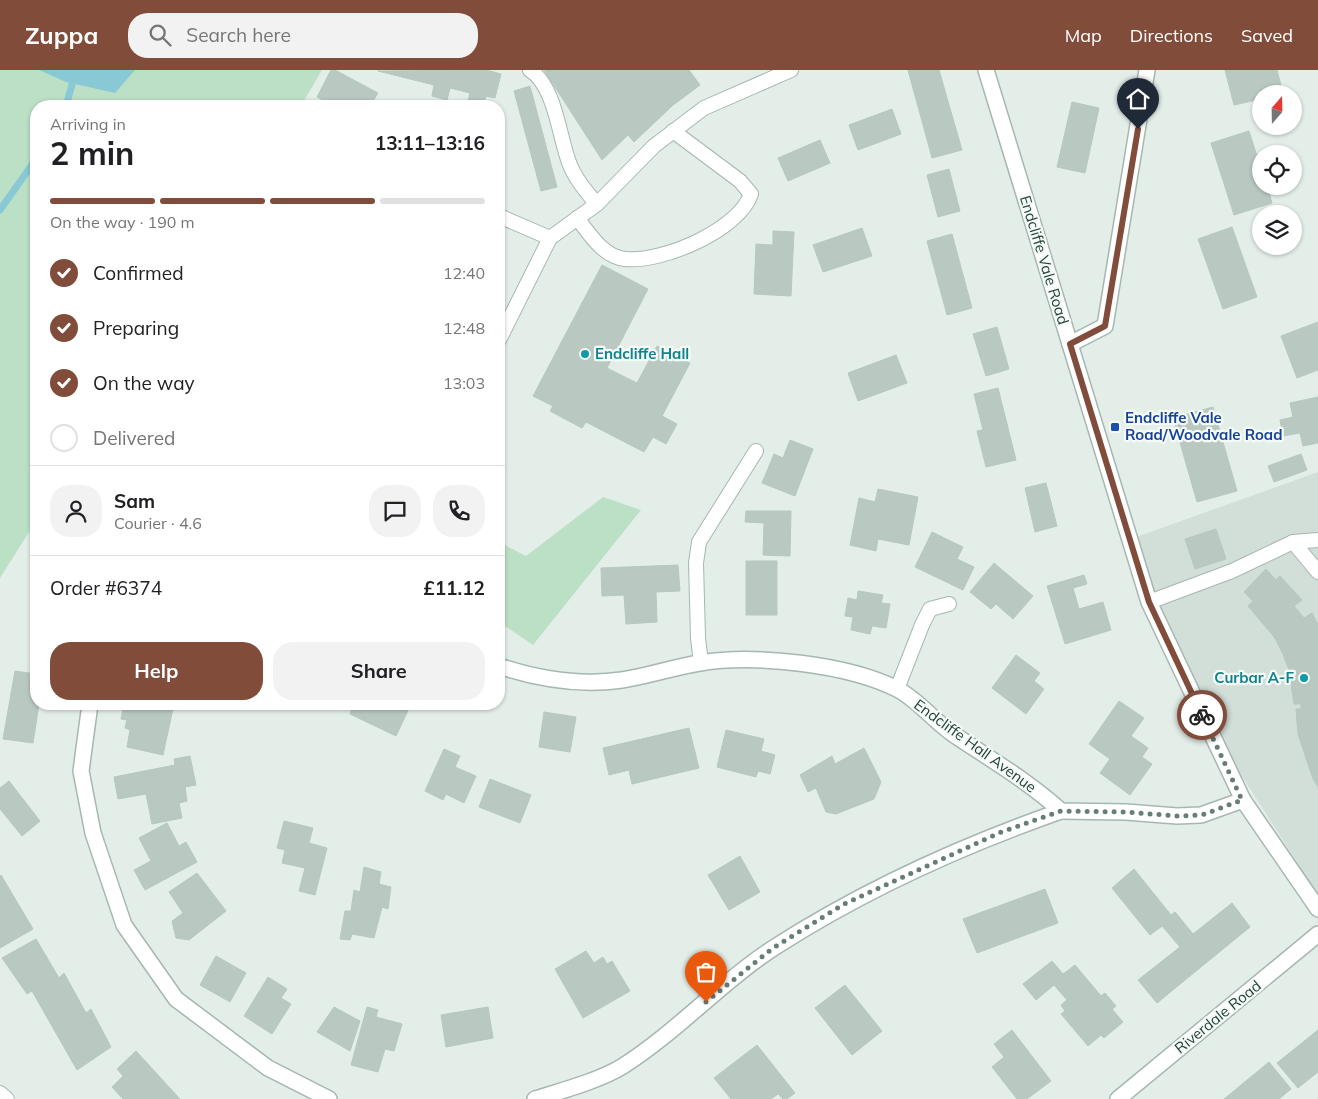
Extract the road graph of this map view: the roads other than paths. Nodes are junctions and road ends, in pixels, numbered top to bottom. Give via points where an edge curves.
1 (530, 70) edge
2 (791, 70) edge
3 (986, 70) edge
4 (1147, 70) edge
5 (673, 131) junction
6 (597, 204) junction
7 (577, 218) junction
8 (505, 219) edge
9 (550, 238) junction
10 (505, 328) edge
11 (1070, 344) junction
12 (756, 451) dead end
13 (1318, 540) edge
14 (1293, 542) junction
15 (1318, 572) edge
16 (1149, 602) junction
17 (949, 604) dead end
18 (701, 662) junction
19 (505, 668) edge
20 (898, 689) junction
21 (89, 710) edge
22 (1242, 800) junction
23 (1061, 811) junction
24 (1318, 909) edge
25 (1318, 934) edge
26 (0, 1093) edge
27 (7, 1099) edge
28 (329, 1099) edge
29 (535, 1099) edge
30 (1118, 1099) edge

1 - 6 lane via 537,74 546,88 571,166
2 - 5 lane via 704,108
3 - 11 street, Endcliffe Vale Road
4 - 11 street via 1105,326
5 - 6 lane
5 - 7 lane via 740,181 751,194 747,206 688,247 655,257 624,260 600,247
6 - 7 lane
7 - 9 lane
8 - 9 lane
9 - 10 lane
11 - 16 street, Endcliffe Vale Road
12 - 18 lane via 699,542 696,563
13 - 14 lane
14 - 15 lane
14 - 16 lane via 1232,572
16 - 22 street, Endcliffe Vale Road
17 - 20 lane via 930,609
18 - 19 street, Endcliffe Hall Avenue via 621,680 571,682
18 - 20 street, Endcliffe Hall Avenue via 762,660 832,668
20 - 23 street, Endcliffe Hall Avenue via 951,732 1034,786
21 - 28 street via 81,771 93,833 124,925 176,999 268,1068
22 - 23 street via 1202,815
22 - 24 street, Endcliffe Vale Road
23 - 29 street via 1001,832 844,904 773,948 664,1038 621,1067
25 - 30 street, Riverdale Road
26 - 27 lane

